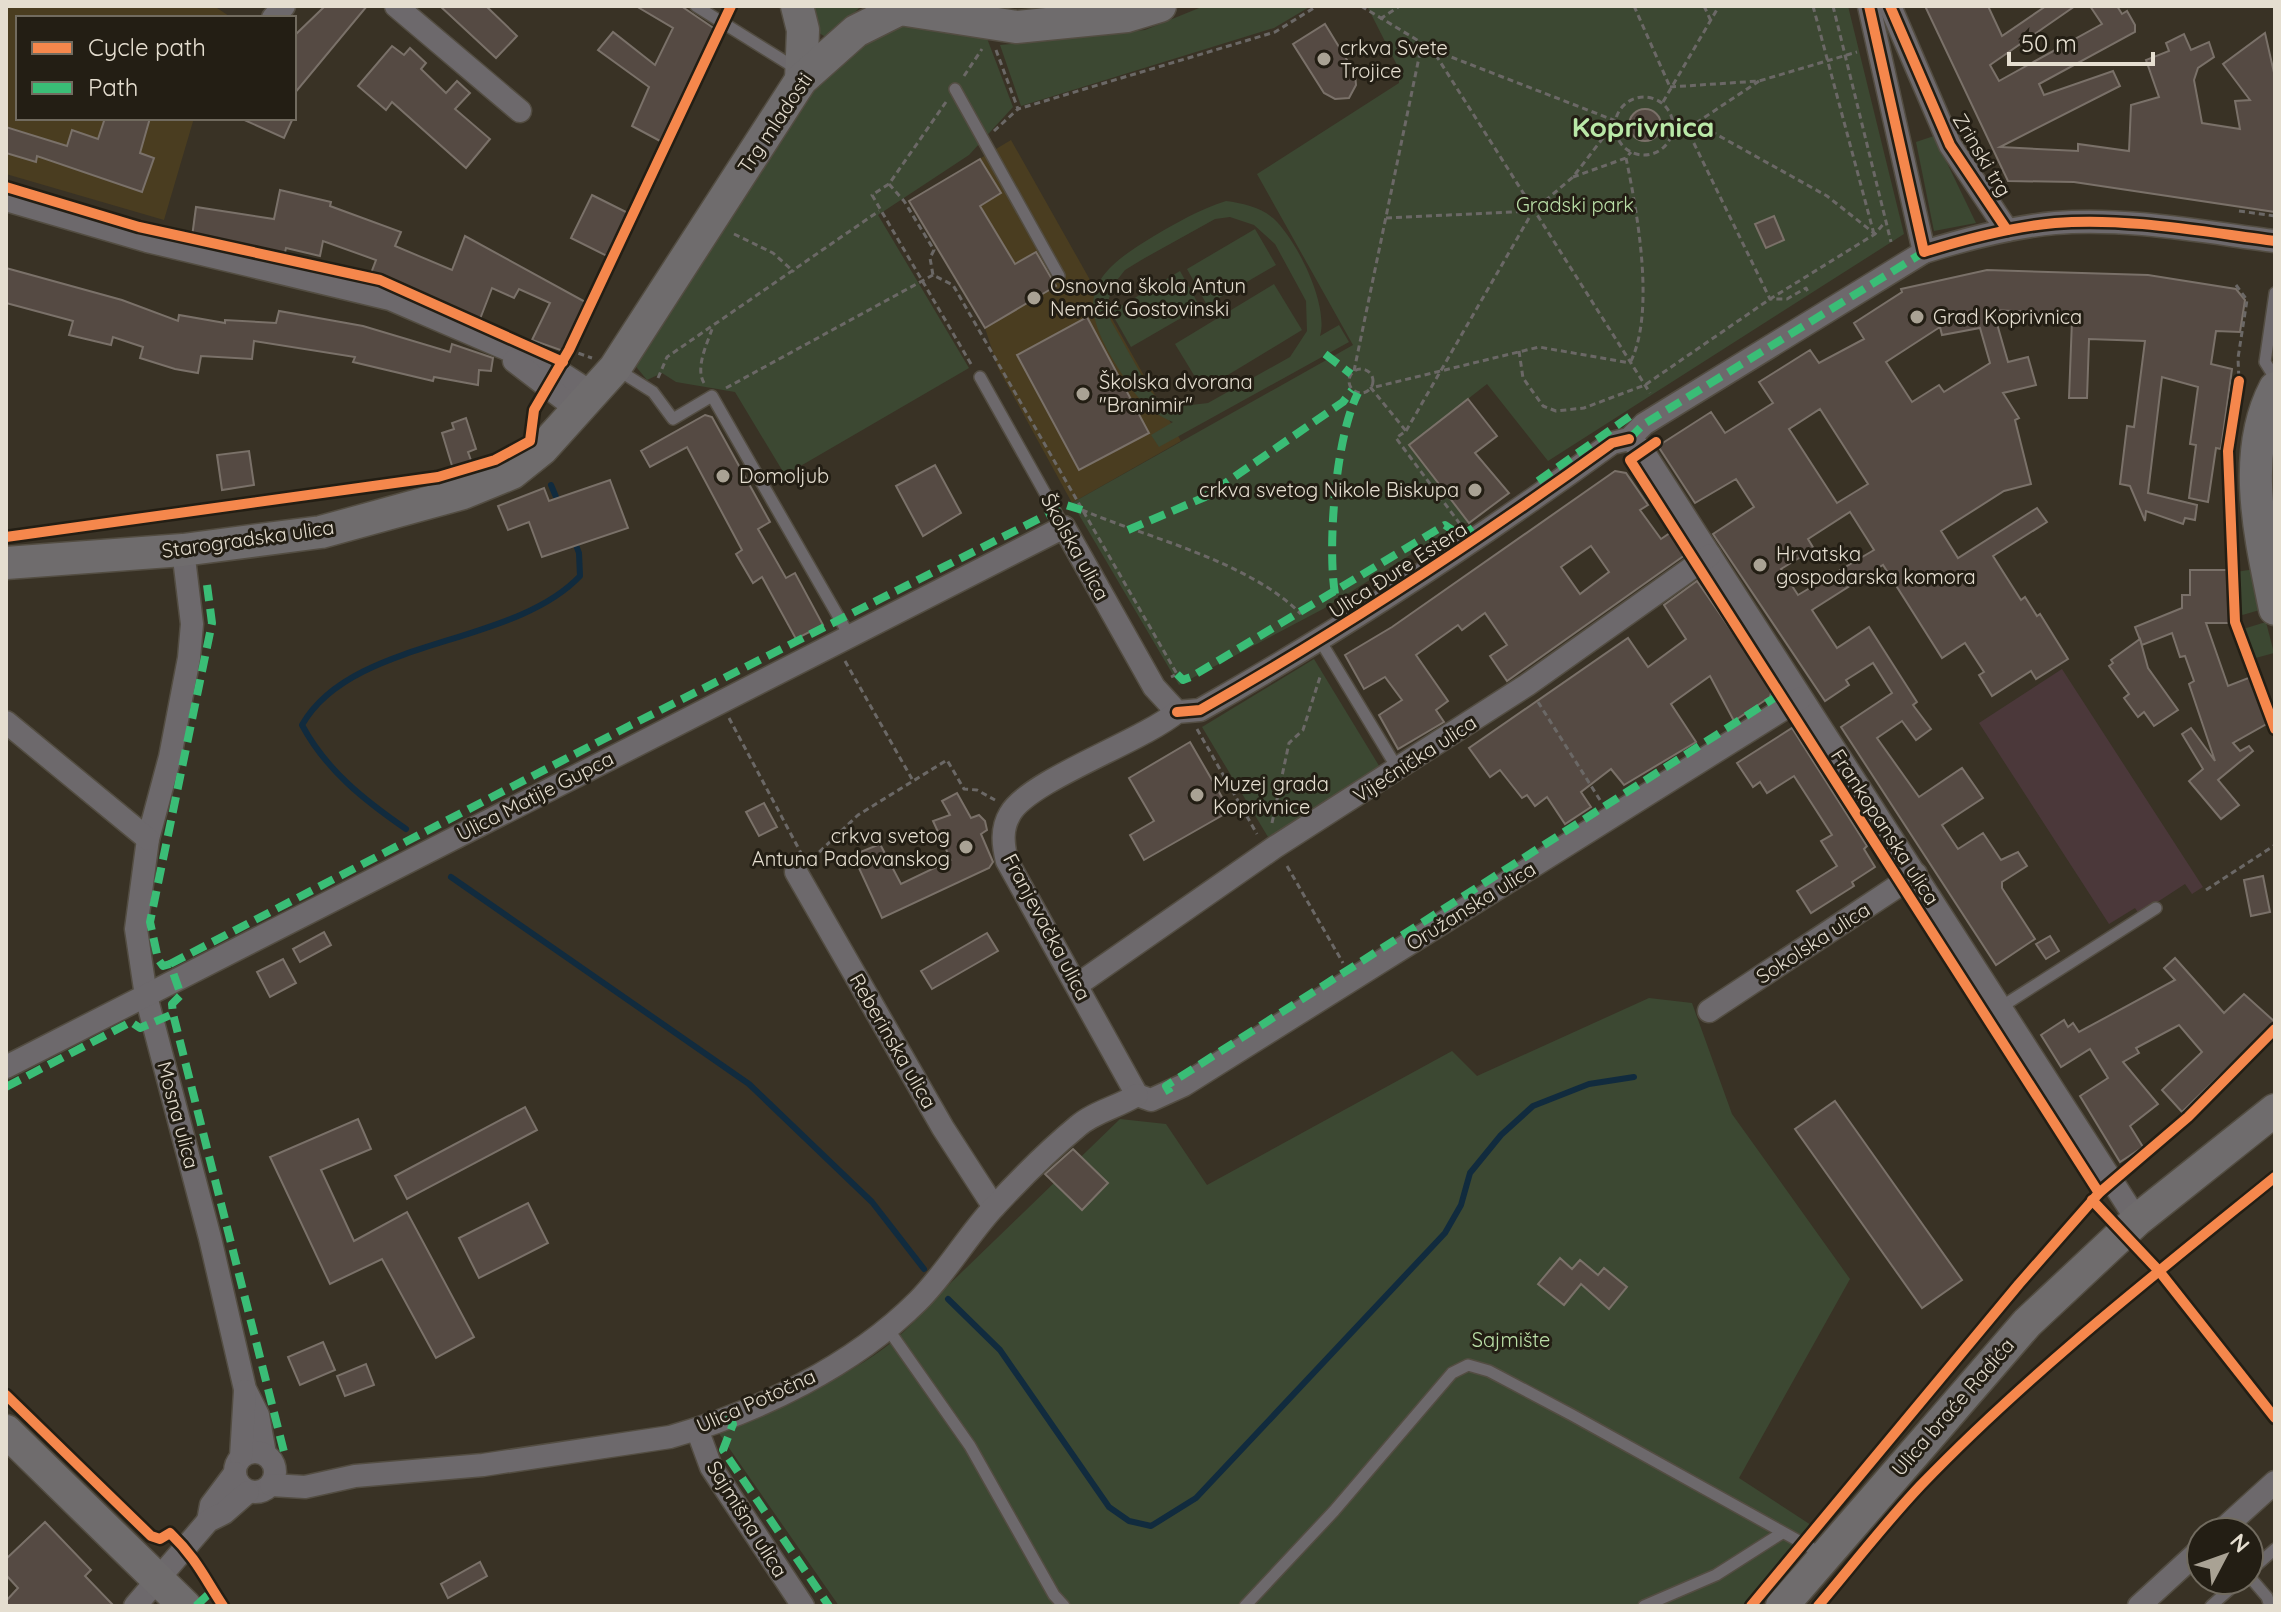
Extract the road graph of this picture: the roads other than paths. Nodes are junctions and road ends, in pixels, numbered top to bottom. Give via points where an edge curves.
1 (396, 6) edge
2 (696, 6) edge
3 (797, 6) edge
4 (1160, 6) edge
5 (1869, 6) edge
6 (1890, 6) edge
7 (895, 7) edge
8 (802, 75) junction
9 (955, 89) road end
10 (520, 111) dead end
11 (6, 200) edge
12 (2007, 230) junction
13 (2275, 241) edge
14 (1924, 252) junction
15 (1059, 276) dead end
16 (2275, 293) edge
17 (498, 347) junction
18 (517, 364) junction
19 (615, 368) junction
20 (980, 377) road end
21 (2275, 378) edge
22 (2275, 388) edge
23 (587, 399) junction
24 (553, 437) junction
25 (1629, 439) junction
26 (1064, 527) junction
27 (183, 550) junction
28 (1710, 555) junction
29 (6, 563) edge
30 (2275, 609) edge
31 (842, 639) junction
32 (1327, 651) junction
33 (1801, 698) junction
34 (1186, 719) junction
35 (6, 722) edge
36 (1399, 771) junction
37 (1011, 812) joint
38 (148, 839) junction
39 (802, 868) road end
40 (1916, 874) junction
41 (2156, 908) dead end
42 (1077, 985) junction
43 (146, 996) junction
44 (2001, 1007) junction
45 (1709, 1011) dead end
46 (6, 1067) edge
47 (2275, 1087) edge
48 (1137, 1095) junction
49 (2275, 1110) edge
50 (994, 1207) junction
51 (2137, 1220) junction
52 (888, 1329) junction
53 (245, 1389) junction
54 (697, 1429) junction
55 (6, 1431) edge
56 (271, 1469) junction
57 (241, 1474) junction
58 (2275, 1482) edge
59 (2238, 1516) edge
60 (1782, 1533) junction
61 (1825, 1555) junction
62 (2185, 1564) edge
63 (157, 1580) junction
64 (135, 1606) edge
65 (185, 1606) edge
66 (803, 1606) edge
67 (1064, 1606) edge
68 (1245, 1606) edge
69 (1644, 1606) edge
70 (1782, 1606) edge
71 (2139, 1606) edge

1 - 10 street
2 - 8 lane
3 - 8 main road via 803,30
4 - 7 main road, Trg mladosti via 1099,21 1016,27
5 - 14 street
6 - 12 street, Zrinski trg via 1950,145
7 - 8 main road, Trg mladosti
8 - 19 main road, Trg mladosti
9 - 15 lane
11 - 17 street via 147,241 390,299
12 - 13 street via 2098,223
12 - 14 street
14 - 25 street, Ulica Đure Estera via 1644,424
16 - 21 lane via 2265,362
17 - 18 street
17 - 23 street via 558,371
18 - 23 street via 566,401
18 - 24 street via 548,407
19 - 23 main road, Trg mladosti
19 - 31 lane via 653,392 673,419 712,396 782,516
20 - 26 lane, Školska ulica
22 - 30 main road via 2263,416 2256,460
23 - 24 main road, Starogradska ulica
24 - 27 main road, Starogradska ulica via 512,473 463,493 321,532
25 - 28 street, Frankopanska ulica via 1643,451
25 - 32 street, Ulica Đure Estera via 1612,443
26 - 31 street, Ulica Matije Gupca
26 - 34 street, Školska ulica via 1154,687
27 - 29 main road, Starogradska ulica
27 - 38 street, Mosna ulica via 192,624 189,658
28 - 33 street, Frankopanska ulica
28 - 36 street, Vijećnička ulica
31 - 43 street, Ulica Matije Gupca
32 - 34 street, Ulica Đure Estera
32 - 36 lane
33 - 40 street, Frankopanska ulica
33 - 48 street, Oružanska ulica via 1184,1085 1151,1100
34 - 37 street, Ulica Đure Estera via 1037,790
35 - 38 street
36 - 42 street, Vijećnička ulica via 1272,843
37 - 42 street, Franjevačka ulica via 1003,844 1007,861
38 - 43 street, Mosna ulica via 136,929
39 - 50 street, Reberinska ulica via 943,1128
40 - 44 street, Frankopanska ulica
40 - 45 street, Sokolska ulica
41 - 44 lane
42 - 48 street, Franjevačka ulica
43 - 46 street, Ulica Matije Gupca
43 - 53 street, Mosna ulica
44 - 51 street, Frankopanska ulica
47 - 51 main road, Ulica braće Radića via 2179,1171
48 - 50 street, Ulica Potočna via 1080,1124
49 - 51 main road, Ulica braće Radića
50 - 52 street, Ulica Potočna via 935,1282
51 - 61 main road, Ulica braće Radića via 2027,1323
52 - 54 street, Ulica Potočna via 788,1390
52 - 67 lane via 970,1446
53 - 56 street, Mosna ulica via 258,1415
53 - 57 street, Mosna ulica
54 - 56 street, Ulica Potočna via 544,1457 355,1476 305,1487
54 - 66 street, Sajmišna ulica via 711,1467
55 - 63 main road
56 - 57 street via 253,1452
56 - 57 street via 262,1492
57 - 63 street via 211,1505 208,1521
58 - 59 street
60 - 61 lane
60 - 68 lane via 1558,1407 1468,1365 1452,1373
60 - 69 lane via 1716,1575
61 - 70 main road, Ulica braće Radića
62 - 71 street
63 - 64 street
63 - 65 main road

